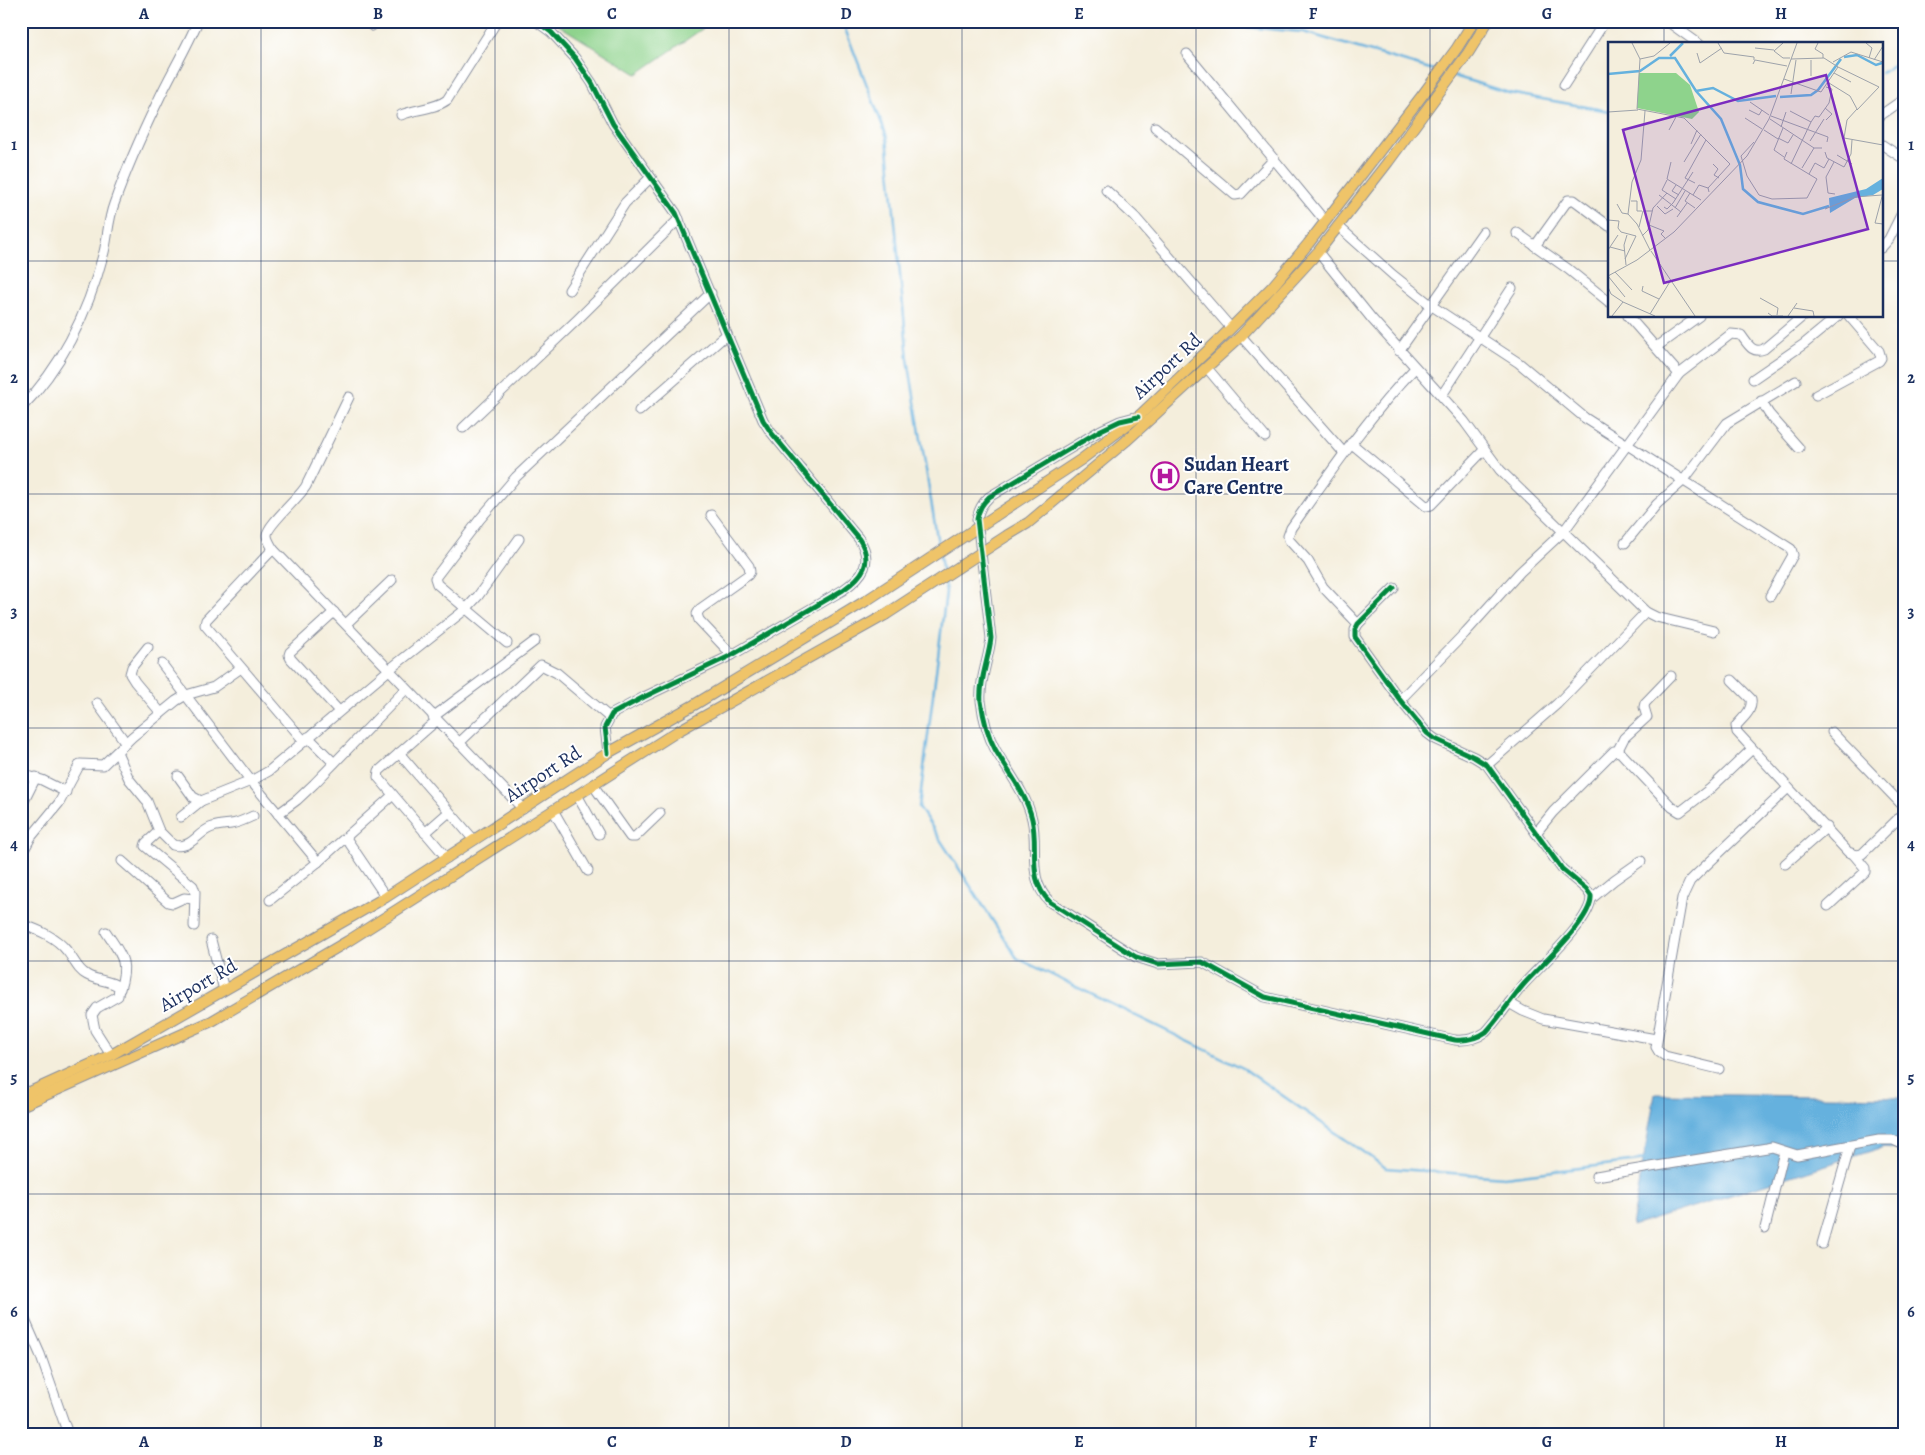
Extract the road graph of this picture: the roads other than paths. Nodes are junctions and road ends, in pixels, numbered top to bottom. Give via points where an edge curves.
1 (198, 21) edge
2 (497, 21) edge
3 (536, 21) edge
4 (1474, 21) edge
5 (1488, 21) edge
6 (1605, 21) edge
7 (1667, 21) edge
8 (1696, 42) edge
9 (1187, 54) dead end
10 (1564, 85) dead end
11 (1904, 99) edge
12 (1900, 108) edge
13 (401, 115) dead end
14 (1882, 116) edge
15 (1155, 127) dead end
16 (1882, 145) edge
17 (1274, 159) junction
18 (1904, 159) edge
19 (650, 178) junction
20 (1106, 190) dead end
21 (1904, 209) edge
22 (678, 219) junction
23 (1324, 221) junction
24 (1608, 225) edge
25 (1338, 226) junction
26 (1483, 232) dead end
27 (1516, 233) dead end
28 (1535, 246) junction
29 (1882, 247) edge
30 (1318, 252) junction
31 (1512, 288) dead end
32 (568, 290) dead end
33 (710, 293) junction
34 (1608, 301) edge
35 (1432, 306) junction
36 (1630, 318) edge
37 (1696, 318) edge
38 (1801, 318) edge
39 (1836, 318) edge
40 (1851, 318) edge
41 (1231, 328) junction
42 (727, 334) junction
43 (1241, 336) junction
44 (1479, 338) junction
45 (1656, 347) junction
46 (1399, 350) junction
47 (1207, 368) junction
48 (1415, 368) junction
49 (1679, 374) junction
50 (1753, 379) dead end
51 (1796, 381) dead end
52 (1442, 395) junction
53 (1816, 395) dead end
54 (348, 397) dead end
55 (1761, 401) junction
56 (21, 408) edge
57 (639, 410) dead end
58 (1138, 417) junction
59 (463, 428) dead end
60 (1265, 437) dead end
61 (1351, 443) junction
62 (1627, 445) junction
63 (1799, 448) dead end
64 (1484, 450) junction
65 (1344, 453) junction
66 (1683, 481) junction
67 (711, 514) dead end
68 (1564, 531) junction
69 (519, 539) dead end
70 (1625, 542) dead end
71 (273, 549) junction
72 (392, 580) dead end
73 (1394, 588) dead end
74 (1770, 596) dead end
75 (466, 609) junction
76 (334, 612) junction
77 (1646, 612) junction
78 (346, 624) junction
79 (1358, 624) junction
80 (1714, 631) dead end
81 (535, 641) dead end
82 (507, 643) dead end
83 (148, 647) dead end
84 (732, 656) junction
85 (162, 664) dead end
86 (241, 668) junction
87 (390, 669) junction
88 (1671, 676) dead end
89 (1732, 680) dead end
90 (406, 689) junction
91 (186, 695) junction
92 (1400, 700) junction
93 (97, 703) dead end
94 (339, 712) junction
95 (161, 713) junction
96 (609, 717) junction
97 (435, 719) junction
98 (1832, 732) dead end
99 (306, 739) junction
100 (126, 743) junction
101 (458, 743) junction
102 (1752, 749) junction
103 (1618, 750) junction
104 (117, 752) junction
105 (608, 753) junction
106 (399, 754) junction
107 (334, 763) junction
108 (1486, 765) junction
109 (21, 774) edge
110 (178, 776) dead end
111 (36, 777) junction
112 (251, 781) junction
113 (593, 785) junction
114 (1788, 788) junction
115 (66, 792) junction
116 (393, 795) junction
117 (577, 795) junction
118 (201, 801) junction
119 (21, 807) edge
120 (1904, 807) edge
121 (523, 809) junction
122 (552, 810) junction
123 (450, 812) junction
124 (660, 813) dead end
125 (1904, 813) edge
126 (278, 814) junction
127 (254, 816) dead end
128 (181, 817) dead end
129 (1826, 828) junction
130 (159, 830) junction
131 (425, 833) junction
132 (1536, 833) junction
133 (599, 834) dead end
134 (346, 838) junction
135 (474, 840) junction
136 (22, 852) edge
137 (1854, 855) junction
138 (447, 858) junction
139 (122, 861) dead end
140 (1640, 861) dead end
141 (318, 862) junction
142 (1785, 864) dead end
143 (588, 871) dead end
144 (386, 897) junction
145 (194, 899) junction
146 (1591, 899) junction
147 (270, 900) dead end
148 (1828, 906) dead end
149 (21, 924) edge
150 (194, 926) dead end
151 (106, 932) dead end
152 (211, 940) dead end
153 (120, 988) junction
154 (224, 990) junction
155 (1509, 1003) junction
156 (1656, 1039) junction
157 (111, 1055) junction
158 (1720, 1069) dead end
159 (21, 1085) edge
160 (24, 1095) edge
161 (21, 1106) edge
162 (1904, 1144) edge
163 (1850, 1146) junction
164 (1784, 1152) junction
165 (1596, 1176) dead end
166 (1766, 1228) dead end
167 (1822, 1244) dead end
168 (21, 1311) edge
169 (68, 1434) edge

1 - 56 street via 157,103 116,198 85,309 58,362
2 - 13 street via 446,100
3 - 19 street via 576,58 613,124
4 - 23 main road, Airport Rd via 1421,97
5 - 25 main road via 1468,53
6 - 10 street
7 - 8 street
9 - 17 street
11 - 12 street
12 - 14 street
15 - 17 street via 1235,195 1241,194
16 - 18 street
17 - 23 street
19 - 22 street
19 - 32 street via 625,204
20 - 41 street via 1135,217
21 - 29 street
22 - 33 street
22 - 59 street
23 - 41 main road, Airport Rd via 1272,287
24 - 28 street via 1574,200 1568,200
25 - 30 main road
25 - 35 street via 1381,266
26 - 35 street
27 - 28 street
28 - 34 street
30 - 43 main road
30 - 46 street
31 - 44 street
33 - 42 street
33 - 75 street via 516,477 480,519 435,580
35 - 44 street
35 - 46 street
36 - 45 street
37 - 45 street
38 - 49 street via 1760,351 1751,348 1741,335 1731,334
39 - 50 street
40 - 53 street via 1879,351 1879,361
41 - 58 main road, Airport Rd
42 - 57 street
42 - 84 street via 770,432 859,539 866,556 865,566 856,581
43 - 47 main road
43 - 65 street
44 - 52 street
44 - 62 street via 1519,363 1585,418
45 - 49 street
46 - 48 street
47 - 60 street
47 - 113 main road, bridge via 1028,523 885,615 678,731
48 - 52 street
48 - 61 street
49 - 62 street
51 - 55 street
52 - 64 street
54 - 71 street via 306,486 268,530 267,537
55 - 63 street
55 - 66 street via 1727,423
58 - 105 main road, Airport Rd, bridge via 1082,459 864,602
58 - 155 street via 1102,430 989,497 979,510 990,638 981,703 994,748 1022,793 1032,820 1035,878 1043,895 1136,958 1158,964 1202,962 1252,992 1276,1001 1466,1041 1486,1032
61 - 64 street via 1426,506 1431,505
61 - 65 street
62 - 66 street
62 - 68 street
64 - 68 street via 1513,484
65 - 79 street via 1288,536 1311,565 1323,587
66 - 70 street via 1657,504
66 - 74 street via 1791,549 1793,555
67 - 84 street via 750,569 748,575 697,614
68 - 77 street
68 - 92 street via 1520,572
69 - 75 street
71 - 76 street
71 - 86 street via 205,621 205,626
72 - 78 street
73 - 79 street
75 - 82 street
75 - 87 street
76 - 78 street
76 - 94 street via 289,655
77 - 80 street
77 - 108 street via 1557,704
78 - 87 street
79 - 92 street via 1354,630 1355,637
81 - 97 street
83 - 95 street via 130,674
84 - 96 street
85 - 91 street
86 - 91 street via 214,687
86 - 99 street
87 - 90 street
87 - 94 street
88 - 103 street via 1645,703 1647,717 1624,738
89 - 102 street via 1751,699 1749,711 1736,729
90 - 97 street
90 - 107 street
91 - 95 street
91 - 112 street
92 - 108 street via 1427,733
93 - 100 street
94 - 99 street
95 - 100 street
96 - 101 street via 557,673 541,665
96 - 105 street via 604,727
97 - 101 street
97 - 106 street
98 - 120 street
99 - 107 street
99 - 112 street
100 - 104 street
101 - 121 street
102 - 103 street via 1680,812
102 - 114 street
103 - 132 street via 1612,752
104 - 115 street via 102,766 80,764
104 - 130 street via 129,779 147,801
105 - 121 main road, Airport Rd
106 - 116 street via 378,775
106 - 123 street
107 - 126 street
108 - 132 street
109 - 111 street
110 - 118 street via 193,797
111 - 115 street
111 - 119 street
112 - 118 street
112 - 126 street
113 - 117 main road
113 - 124 street via 630,837 635,837
114 - 129 street
114 - 156 street via 1698,873 1685,890
115 - 136 street
116 - 131 street
116 - 134 street
117 - 122 main road
117 - 133 street
118 - 128 street
121 - 135 main road, Airport Rd
122 - 143 street
122 - 161 main road via 348,940 212,1021
123 - 131 street
123 - 135 street
125 - 137 street via 1862,854
126 - 141 street
127 - 130 street via 208,828 182,846 173,845
129 - 137 street
129 - 142 street
130 - 145 street via 145,846 192,883
131 - 138 street
132 - 146 street via 1566,873 1590,892
134 - 141 street
134 - 144 street
135 - 138 main road, Airport Rd
137 - 148 street via 1865,872
138 - 144 main road, Airport Rd
139 - 145 street via 168,902
140 - 146 street
141 - 147 street
144 - 154 main road, Airport Rd
145 - 150 street
146 - 155 street via 1573,931
149 - 153 street via 39,930 63,946 86,975
151 - 153 street via 124,960 125,972
152 - 154 street
153 - 157 street via 118,996 97,1008 92,1015 93,1025
154 - 157 main road, Airport Rd
155 - 156 street via 1543,1019
156 - 158 street via 1656,1047 1665,1056
157 - 160 main road, Airport Rd
159 - 160 street
162 - 163 street via 1888,1140
163 - 164 street via 1797,1155
163 - 167 street
164 - 165 street via 1772,1147
164 - 166 street
168 - 169 street

